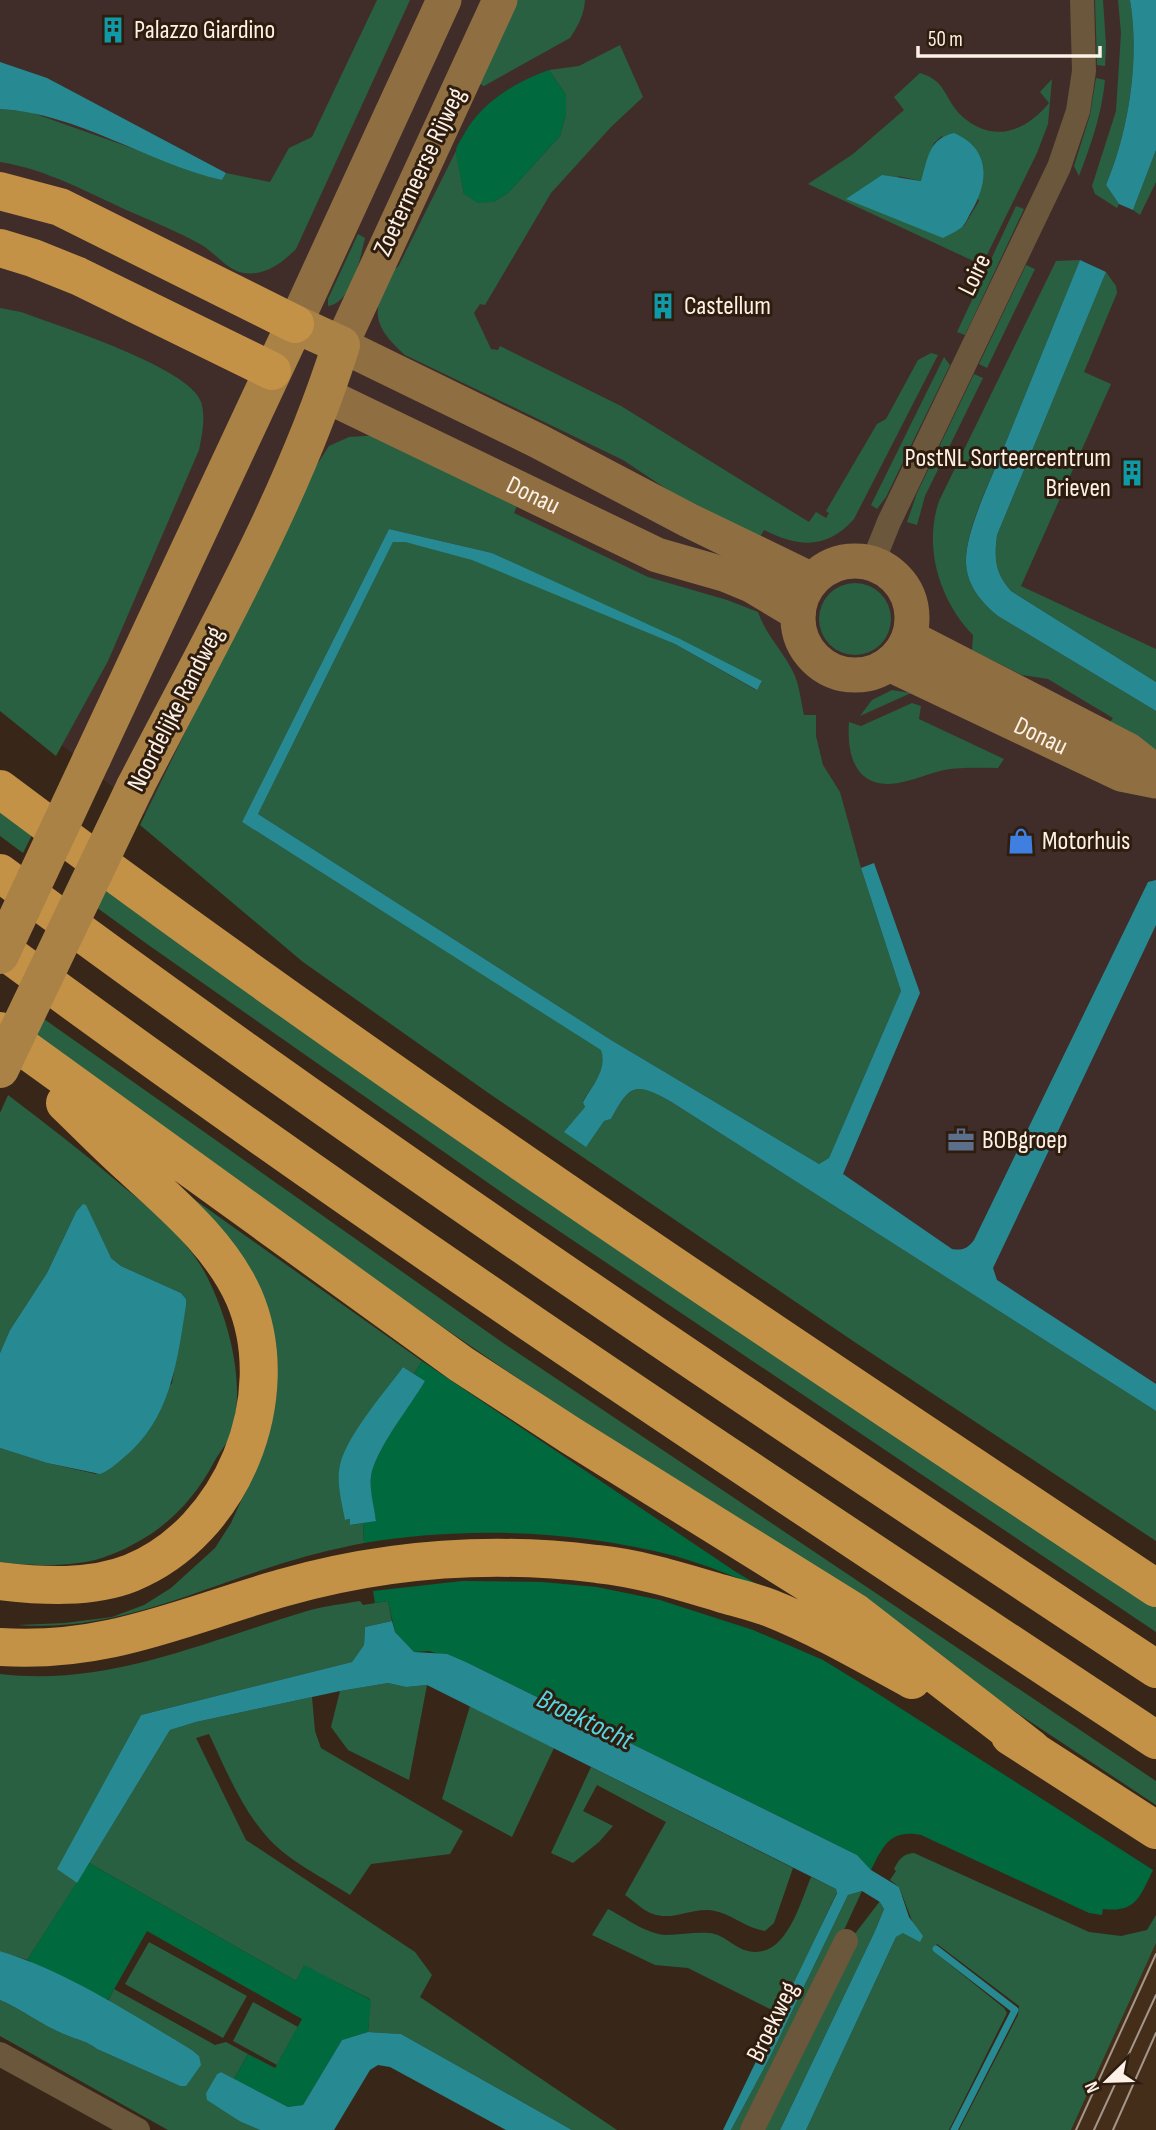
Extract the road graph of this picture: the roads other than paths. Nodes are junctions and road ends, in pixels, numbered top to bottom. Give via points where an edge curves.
1 (444, 0) edge
2 (500, 0) edge
3 (1082, 0) edge
4 (0, 191) edge
5 (0, 248) edge
6 (295, 324) junction
7 (341, 345) junction
8 (272, 371) junction
9 (325, 395) junction
10 (872, 564) junction
11 (812, 580) junction
12 (798, 613) junction
13 (899, 651) junction
14 (0, 762) edge
15 (1156, 772) edge
16 (1156, 781) edge
17 (0, 789) edge
18 (0, 873) edge
19 (137, 892) junction
20 (0, 948) edge
21 (0, 955) edge
22 (0, 1031) edge
23 (0, 1040) edge
24 (0, 1069) edge
25 (0, 1581) edge
26 (1156, 1588) edge
27 (0, 1647) edge
28 (1156, 1669) edge
29 (1156, 1740) edge
30 (1032, 1749) junction
31 (1156, 1830) edge
32 (846, 1941) dead end
33 (0, 2054) edge
34 (138, 2130) edge
35 (752, 2130) edge

1 - 6 main road, Zoetermeerse Rijweg
2 - 7 main road, Zoetermeerse Rijweg
3 - 10 street, Loire via 1084,71 1078,111 1059,167
4 - 6 highway via 60,207
5 - 8 highway via 78,276
6 - 7 main road, Donau
6 - 8 main road, Noordelijke Randweg
7 - 9 main road, Noordelijke Randweg
7 - 11 main road, Donau
8 - 9 main road, Donau
8 - 21 main road, Noordelijke Randweg, bridge
9 - 12 main road, Donau via 657,555 727,575
9 - 24 main road, Noordelijke Randweg, bridge via 300,459 232,601 135,787
10 - 11 main road via 844,562
10 - 13 main road via 892,575 906,593 912,615
11 - 12 main road
12 - 13 main road via 804,645 828,669 863,675
13 - 15 main road, Donau via 1128,750
13 - 16 main road, Donau via 1121,774
14 - 19 highway
17 - 19 highway
18 - 28 highway via 502,1233
19 - 26 highway via 572,1198
20 - 29 highway via 425,1252
22 - 30 highway via 461,1364 856,1613
23 - 25 highway via 176,1206 215,1250 250,1314 258,1359 257,1398 245,1448 212,1510 183,1541 147,1565 113,1578 71,1584
27 - 30 highway via 61,1647 132,1636 283,1588 382,1568 502,1557 598,1564 770,1608 844,1642
30 - 31 highway
32 - 35 street, Broekweg
33 - 34 street

